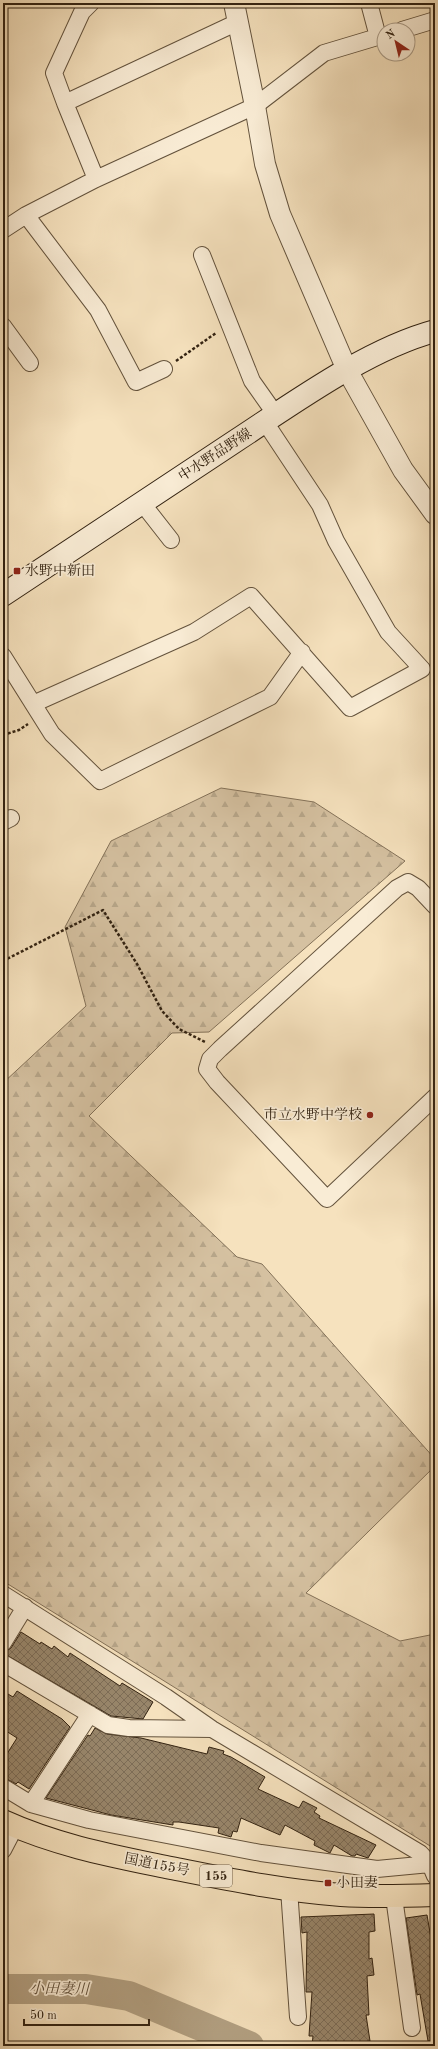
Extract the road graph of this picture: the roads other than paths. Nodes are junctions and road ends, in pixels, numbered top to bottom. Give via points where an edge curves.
1 (91, 3) edge
2 (369, 3) edge
3 (236, 12) edge
4 (435, 20) edge
5 (376, 22) edge
6 (416, 26) edge
7 (376, 37) edge
8 (65, 103) junction
9 (255, 106) junction
10 (96, 178) junction
11 (26, 215) junction
12 (3, 230) edge
13 (202, 255) dead end
14 (3, 326) edge
15 (435, 331) edge
16 (30, 364) dead end
17 (164, 369) road end
18 (347, 370) junction
19 (271, 418) junction
20 (142, 503) junction
21 (435, 514) edge
22 (171, 540) dead end
23 (3, 595) edge
24 (302, 652) junction
25 (3, 656) edge
26 (37, 710) junction
27 (435, 906) edge
28 (435, 1098) edge
29 (3, 1594) edge
30 (25, 1607) junction
31 (3, 1643) edge
32 (3, 1663) edge
33 (90, 1714) junction
34 (212, 1729) junction
35 (3, 1787) edge
36 (32, 1804) junction
37 (9, 1824) edge
38 (3, 1850) edge
39 (434, 1884) edge
40 (289, 1889) junction
41 (394, 1896) junction
42 (298, 2016) dead end
43 (412, 2028) dead end

1 - 8 street via 82,12 54,72
2 - 5 street
3 - 8 street
3 - 9 street
4 - 6 street
7 - 9 street via 324,53
8 - 10 street
9 - 10 street
9 - 18 street via 265,164 280,214
10 - 11 street
11 - 12 street
11 - 17 street via 98,310 136,382
13 - 19 street via 252,381
14 - 16 street
15 - 18 main road, 中水野品野線 via 414,336
18 - 19 main road, 中水野品野線
18 - 21 street via 403,470
19 - 20 main road, 中水野品野線
19 - 24 street via 388,632 422,669 350,708
20 - 22 street
20 - 23 main road, 中水野品野線
24 - 26 street via 251,596 194,632
24 - 26 street via 270,697 100,781 52,734
25 - 26 street
27 - 28 street via 418,888 408,882 397,888 220,1049 210,1059 207,1069 326,1200
29 - 30 street
30 - 31 street
30 - 34 street
32 - 33 street
33 - 34 street via 108,1725 129,1728
33 - 36 street
34 - 39 street via 420,1853
35 - 36 street
36 - 39 street via 90,1820 261,1853 377,1869
37 - 38 street
37 - 40 highway, 国道155号 / 155 via 71,1846 122,1858
39 - 41 highway, 国道155号 / 155
40 - 41 highway, 国道155号 / 155 via 341,1895
40 - 42 street
41 - 43 street

